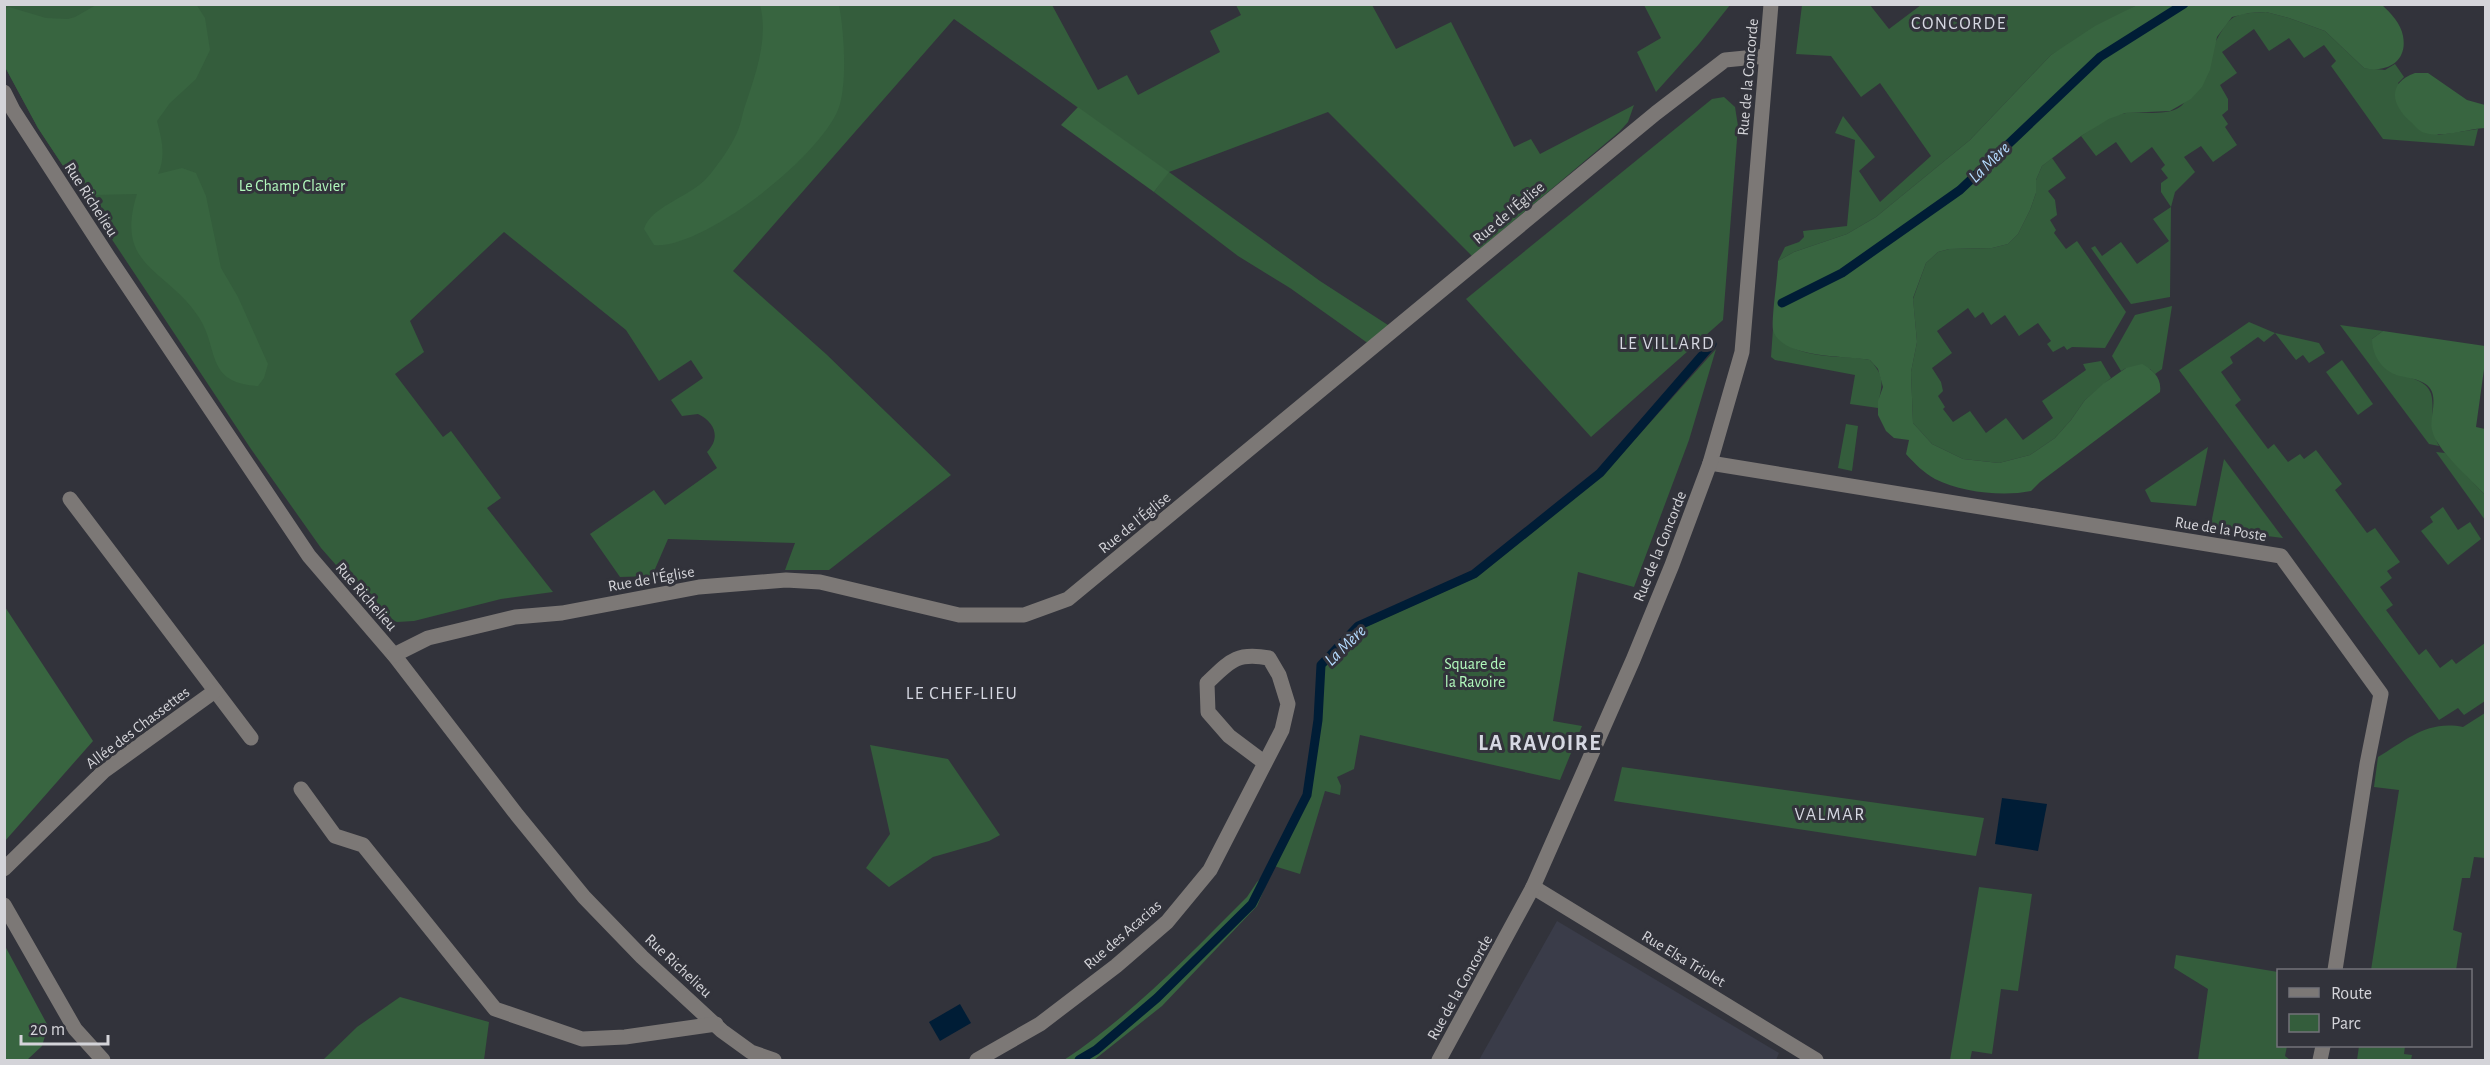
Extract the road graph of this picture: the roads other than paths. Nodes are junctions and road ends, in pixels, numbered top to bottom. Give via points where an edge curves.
1 (1771, 4) edge
2 (1766, 56) junction
3 (4, 92) edge
4 (1710, 463) junction
5 (70, 499) dead end
6 (394, 655) junction
7 (215, 691) junction
8 (251, 738) dead end
9 (1265, 763) junction
10 (301, 789) dead end
11 (4, 869) edge
12 (1533, 887) junction
13 (4, 905) edge
14 (2335, 969) edge
15 (716, 1024) junction
16 (103, 1060) edge
17 (774, 1060) edge
18 (977, 1060) edge
19 (1439, 1060) edge
20 (1816, 1060) edge

1 - 2 street, Rue de la Concorde
2 - 4 street, Rue de la Concorde via 1742,352
2 - 6 street, Rue de l'Église via 1725,60 1656,113 1068,599 1024,615 959,615 820,582 786,580 699,587 504,620 428,638
3 - 6 street, Rue Richelieu via 109,258 309,556
4 - 12 street, Rue de la Concorde via 1633,660
4 - 14 street, Rue de la Poste via 2281,556 2381,694
5 - 7 street, Allée des Chassettes
6 - 15 street, Rue Richelieu via 584,897 642,957
7 - 8 street, Allée des Chassettes
7 - 11 street, Allée des Chassettes via 104,771
9 - 9 street, Rue des Acacias via 1282,730 1288,704 1269,658 1247,654 1224,666 1207,683 1208,712 1229,736
9 - 18 street, Rue des Acacias via 1210,870 1167,922 1040,1024
10 - 15 street via 335,836 363,845 495,1009 582,1039
12 - 19 street, Rue de la Concorde
12 - 20 street, Rue Elsa Triolet
13 - 16 street via 75,1029
15 - 17 street, Rue Richelieu via 750,1052

